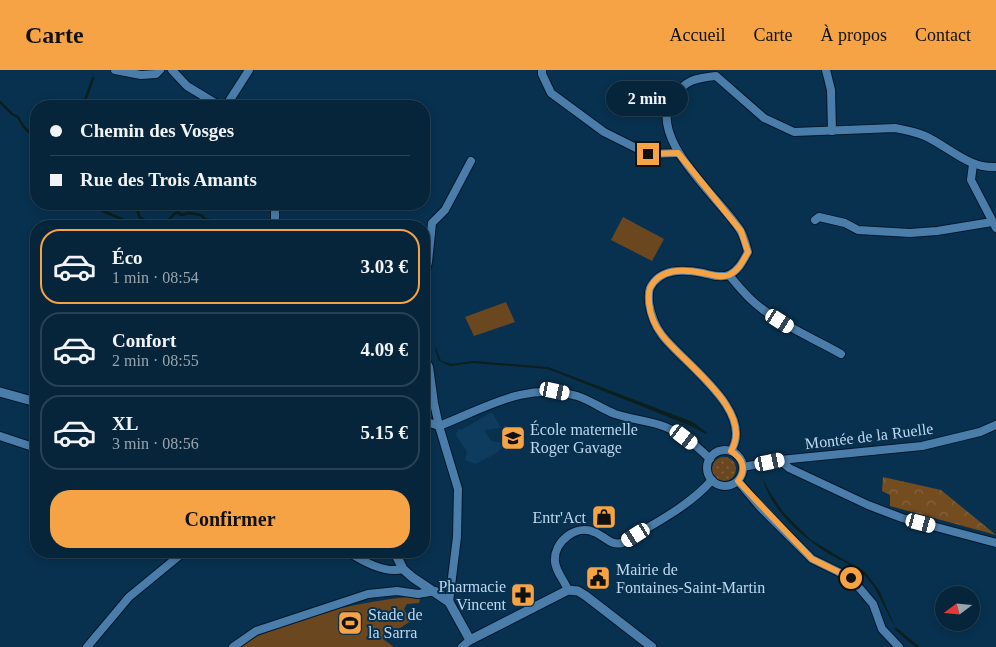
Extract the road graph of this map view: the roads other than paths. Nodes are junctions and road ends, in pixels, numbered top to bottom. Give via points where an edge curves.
1 (115, 70) edge
2 (160, 70) edge
3 (172, 70) edge
4 (249, 70) edge
5 (542, 70) edge
6 (826, 70) edge
7 (716, 73) edge
8 (210, 100) edge
9 (230, 100) edge
10 (832, 131) junction
11 (678, 153) junction
12 (470, 160) dead end
13 (973, 164) junction
14 (996, 167) edge
15 (816, 220) dead end
16 (994, 225) edge
17 (430, 243) edge
18 (729, 274) junction
19 (841, 354) dead end
20 (430, 374) edge
21 (0, 392) edge
22 (30, 400) edge
23 (430, 423) edge
24 (439, 426) junction
25 (996, 426) edge
26 (0, 436) edge
27 (30, 446) edge
28 (731, 451) junction
29 (710, 458) junction
30 (780, 460) junction
31 (743, 467) junction
32 (712, 480) junction
33 (738, 481) junction
34 (996, 543) edge
35 (176, 558) edge
36 (358, 558) edge
37 (398, 558) edge
38 (403, 569) junction
39 (568, 590) junction
40 (435, 591) junction
41 (449, 602) junction
42 (470, 644) edge
43 (87, 647) edge
44 (233, 647) edge
45 (462, 647) edge
46 (652, 647) edge
47 (899, 647) edge

1 - 2 street via 141,75 156,74
3 - 8 street via 187,86
4 - 9 street
5 - 11 street via 551,93 604,132 648,154
6 - 10 street via 831,90
7 - 10 street via 764,118 794,132
7 - 11 street via 696,78 679,88 668,103 667,124
10 - 13 street via 895,128 911,131
11 - 18 street via 741,231 748,252 740,267
12 - 17 street via 445,210 432,224
13 - 14 street
13 - 16 street via 971,180
15 - 16 street via 845,223 858,230 910,233
18 - 19 street via 761,308
18 - 28 street via 720,277 674,270 657,278 648,290 650,314 662,335 717,392 733,420 736,444
20 - 24 street
21 - 22 street
23 - 24 street
24 - 29 street via 521,394 555,391 578,396 615,414 661,425 684,437
24 - 41 street via 458,489 457,536
25 - 30 street, Montée de la Ruelle via 922,446
26 - 27 street
28 - 29 street via 719,451
28 - 31 street via 739,456
29 - 32 street via 707,470
30 - 31 street, Montée de la Ruelle
30 - 34 street via 789,468 876,509
31 - 33 street
32 - 33 street via 727,486
32 - 39 street via 682,508 622,543 610,542 592,531 569,534 559,546 555,562
33 - 47 street via 812,559 851,578 873,604 882,629
35 - 43 street via 129,597
36 - 38 street via 394,572
37 - 38 street
38 - 40 street
39 - 42 street
39 - 46 street via 586,596
40 - 41 street
40 - 44 street via 368,594 256,631
41 - 42 street
42 - 45 street

